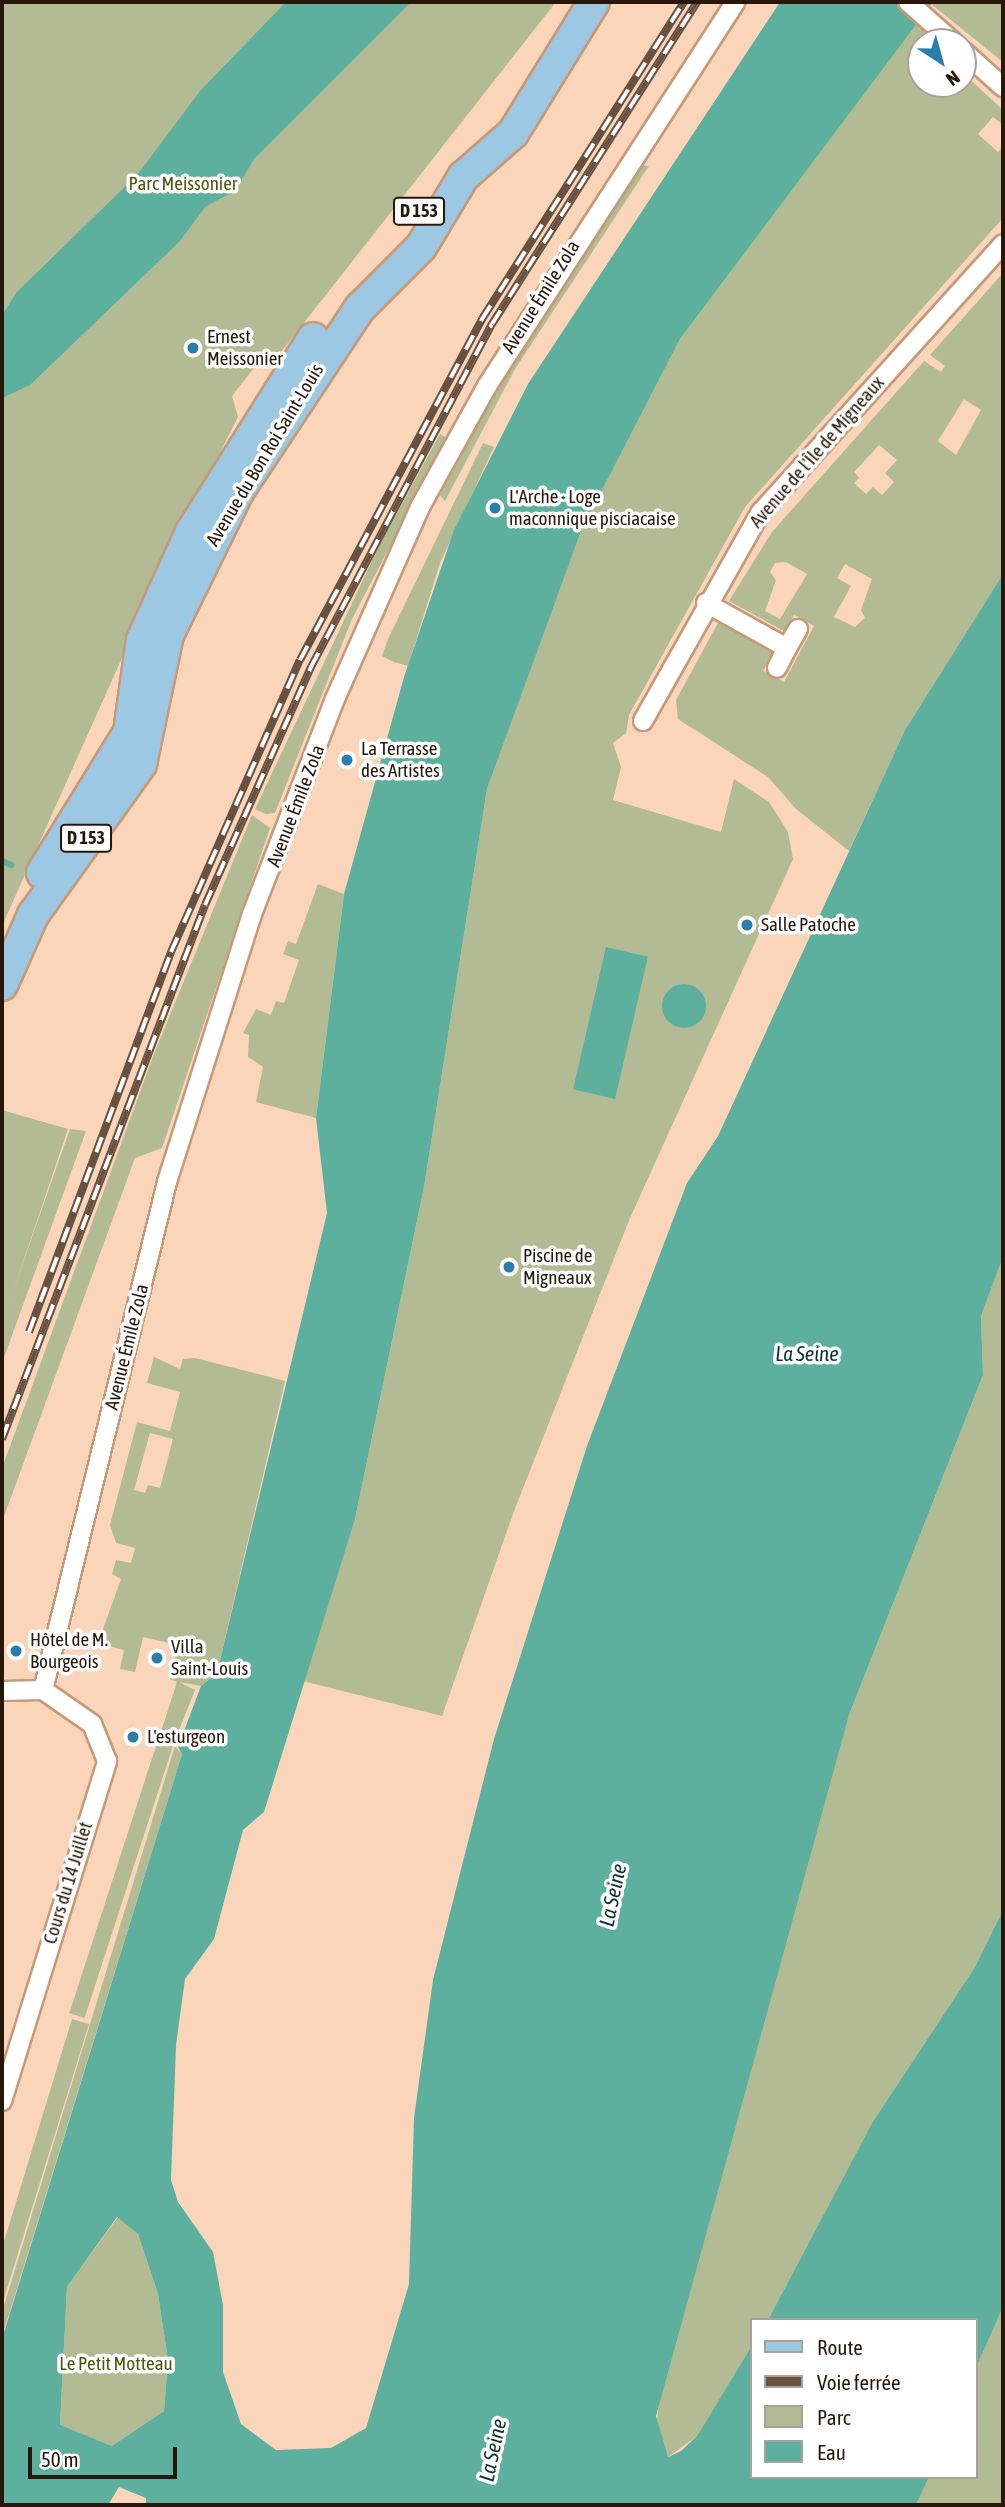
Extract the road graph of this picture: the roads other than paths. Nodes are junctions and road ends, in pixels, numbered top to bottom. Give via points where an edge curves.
1 (580, 2) edge
2 (594, 2) edge
3 (736, 2) edge
4 (908, 2) edge
5 (937, 28) edge
6 (977, 64) edge
7 (1003, 87) edge
8 (1003, 244) edge
9 (706, 603) junction
10 (798, 629) dead end
11 (788, 648) junction
12 (776, 668) dead end
13 (643, 721) dead end
14 (33, 915) junction
15 (2, 985) edge
16 (43, 1690) junction
17 (2, 1691) edge
18 (2, 2101) edge

1 - 14 main road, Avenue du Bon Roi Saint-Louis / D 153 via 529,66 498,123 443,172 403,241 350,289 283,377 219,480 142,640 129,732 60,836 42,871
2 - 14 main road, Avenue du Bon Roi Saint-Louis / D 153 via 513,133 449,193 421,247 368,299 286,414 238,492 168,635 141,764
3 - 16 street, Avenue Émile Zola via 486,386 420,507 334,699 253,914 167,1182
4 - 5 street
6 - 7 street
8 - 9 street, Avenue de l'Île de Migneaux via 761,512
9 - 11 street
9 - 13 street, Avenue de l'Île de Migneaux
10 - 11 street
11 - 12 street
14 - 15 main road, Avenue du Bon Roi Saint-Louis / D 153
16 - 17 street
16 - 18 street, Cours du 14 Juillet via 92,1724 107,1761

